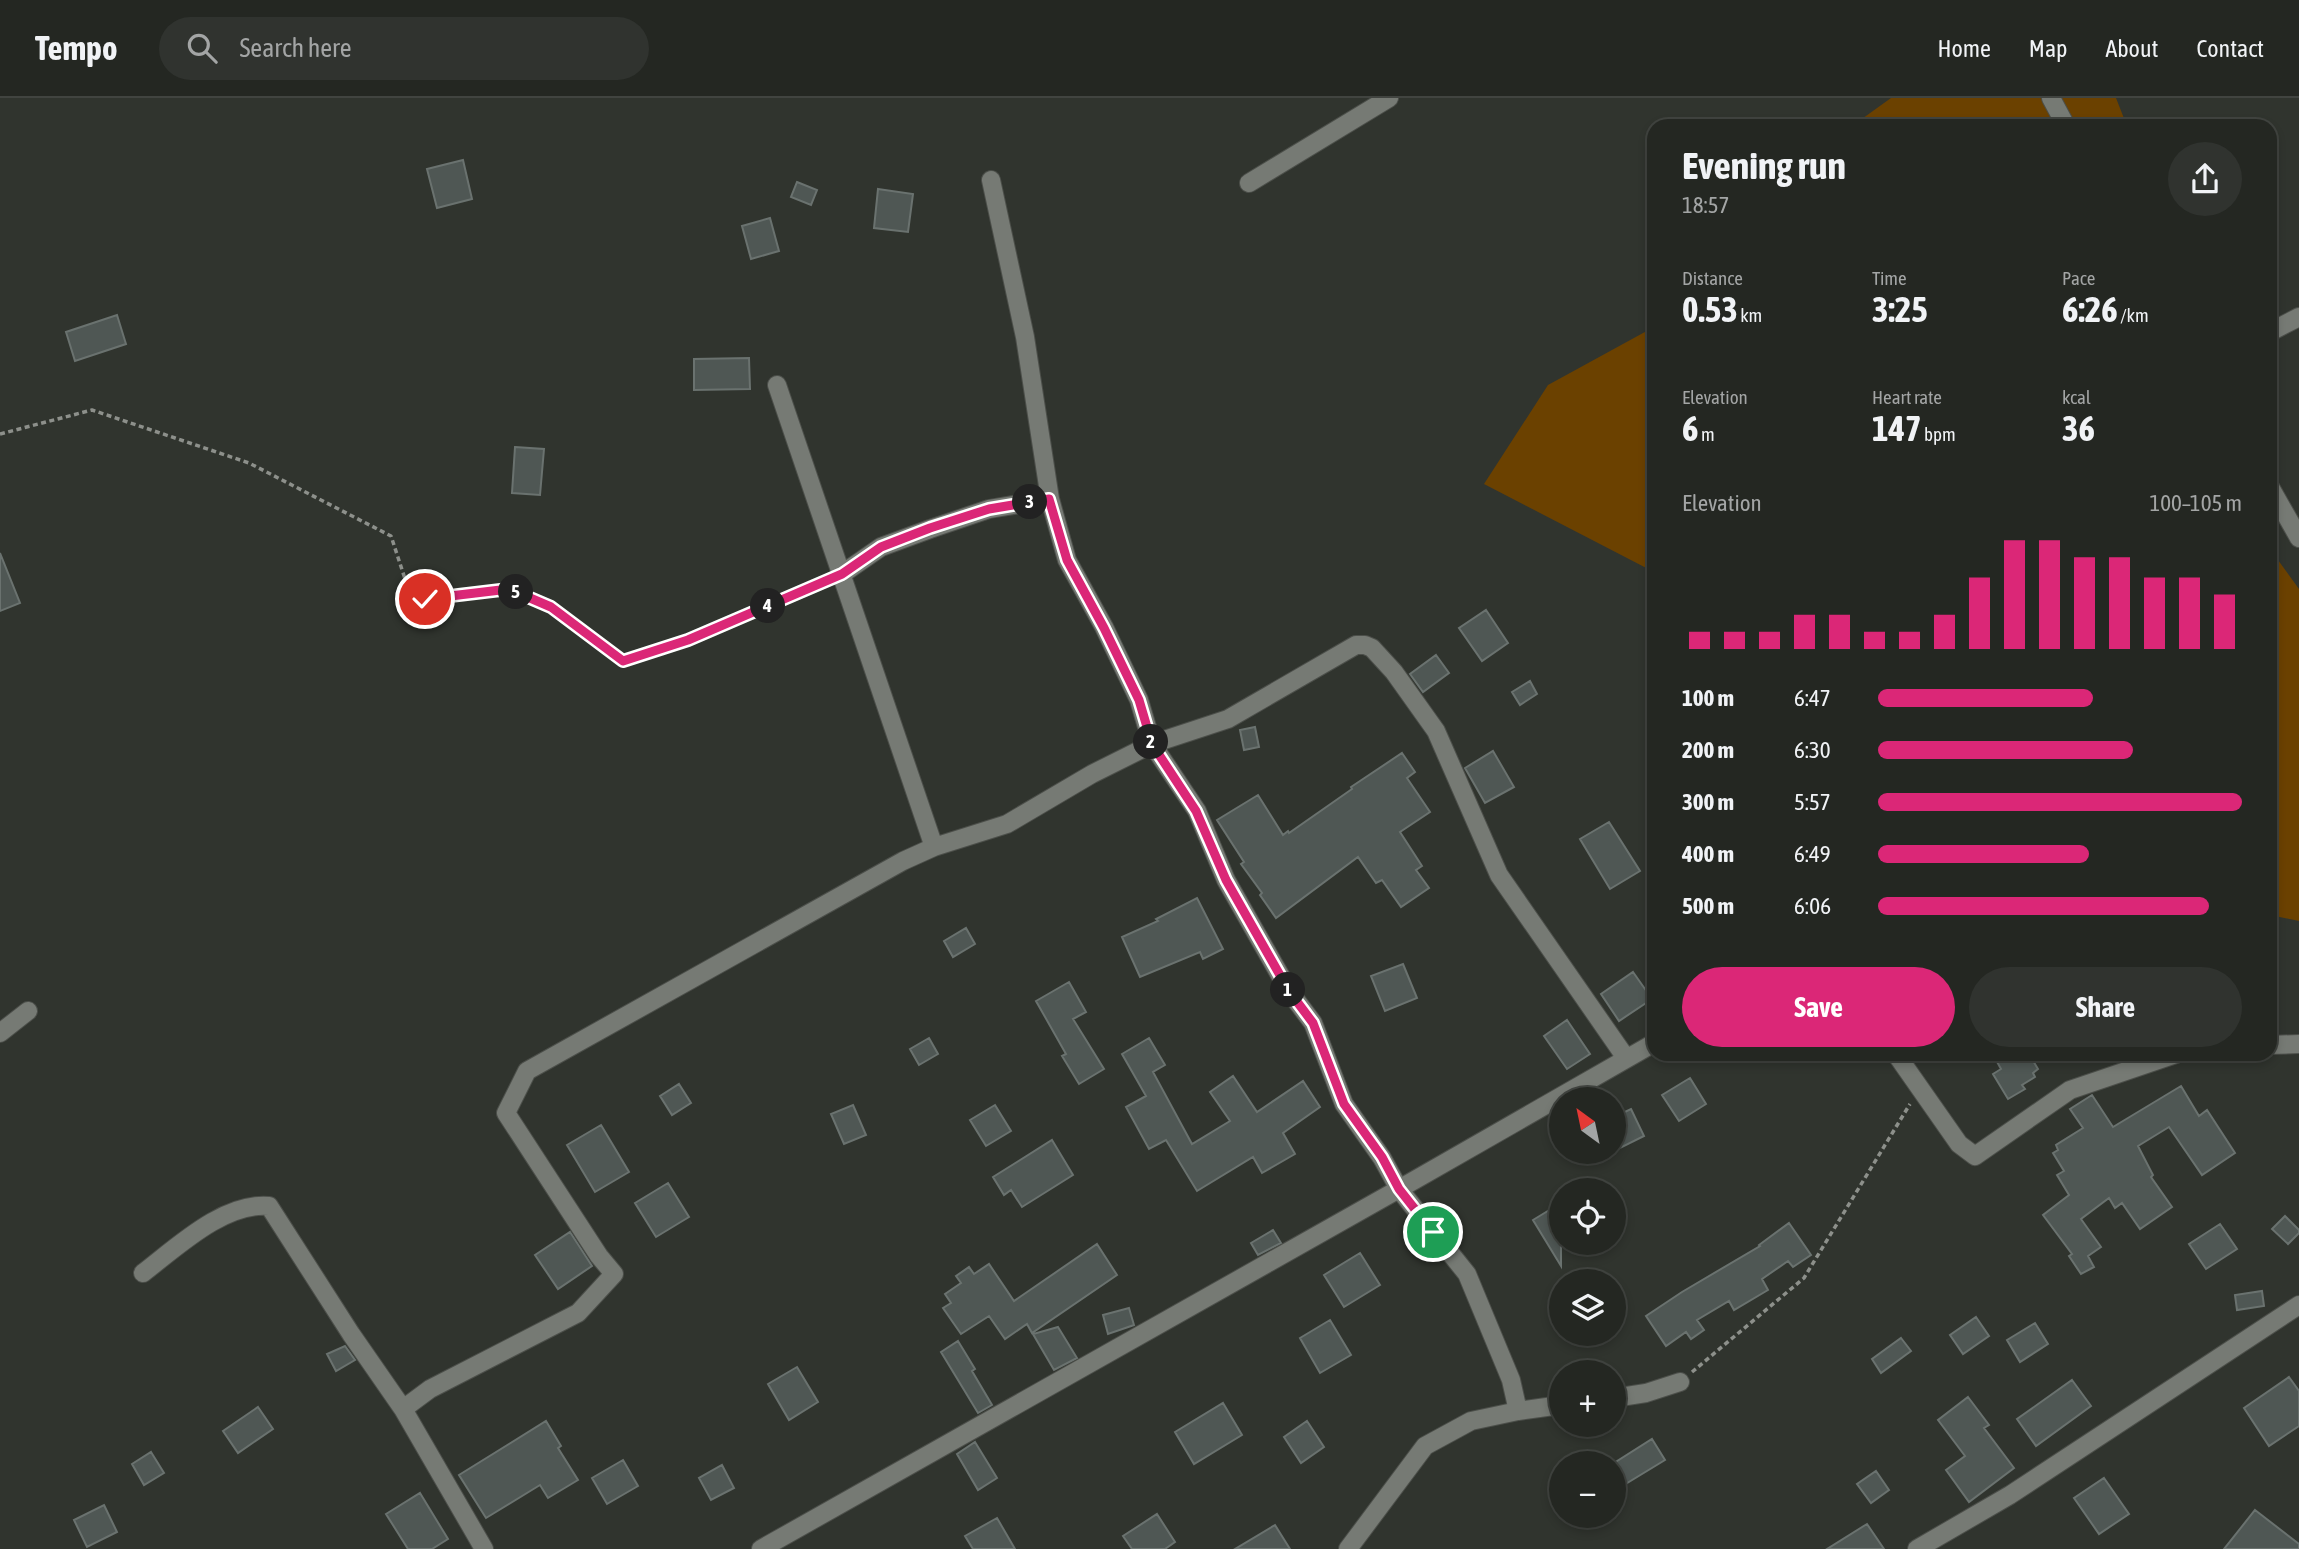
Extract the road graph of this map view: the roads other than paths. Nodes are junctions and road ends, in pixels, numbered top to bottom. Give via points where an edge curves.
1 (1389, 98) edge
2 (2051, 98) edge
3 (2062, 119) edge
4 (991, 180) dead end
5 (1249, 183) dead end
6 (2299, 317) edge
7 (2277, 328) edge
8 (777, 385) dead end
9 (1049, 499) junction
10 (2277, 499) edge
11 (2299, 538) edge
12 (842, 574) junction
13 (1152, 744) junction
14 (934, 847) junction
15 (28, 1011) dead end
16 (0, 1033) edge
17 (2299, 1044) edge
18 (2277, 1045) edge
19 (1647, 1047) edge
20 (1626, 1058) junction
21 (1901, 1061) edge
22 (2155, 1061) edge
23 (1399, 1189) junction
24 (143, 1273) dead end
25 (2299, 1305) edge
26 (1680, 1382) road end
27 (1626, 1396) edge
28 (1549, 1407) edge
29 (404, 1409) junction
30 (1518, 1411) junction
31 (484, 1549) edge
32 (761, 1549) edge
33 (1348, 1549) edge
34 (1917, 1549) edge

1 - 5 street
2 - 3 street
4 - 9 street via 1025,337
6 - 7 street
8 - 12 street
9 - 12 street via 989,509 930,528 881,547
9 - 13 street via 1067,560 1139,700
10 - 11 street
12 - 14 street
13 - 14 street via 1007,824
13 - 20 street via 1228,719 1356,645 1372,648 1436,732 1499,875
13 - 23 street via 1196,811 1226,880 1289,991 1313,1023 1344,1104
14 - 29 street via 903,860 527,1071 506,1113 614,1274 578,1312 430,1389
15 - 16 street
17 - 18 street
19 - 20 street
20 - 23 street
21 - 22 street via 1959,1144 1975,1156 2070,1090
23 - 30 street via 1466,1274 1511,1380
23 - 32 street
24 - 29 street via 233,1211 254,1204 269,1206
25 - 34 street via 2010,1495
26 - 27 street
28 - 30 street
29 - 31 street
30 - 33 street via 1471,1422 1425,1446

